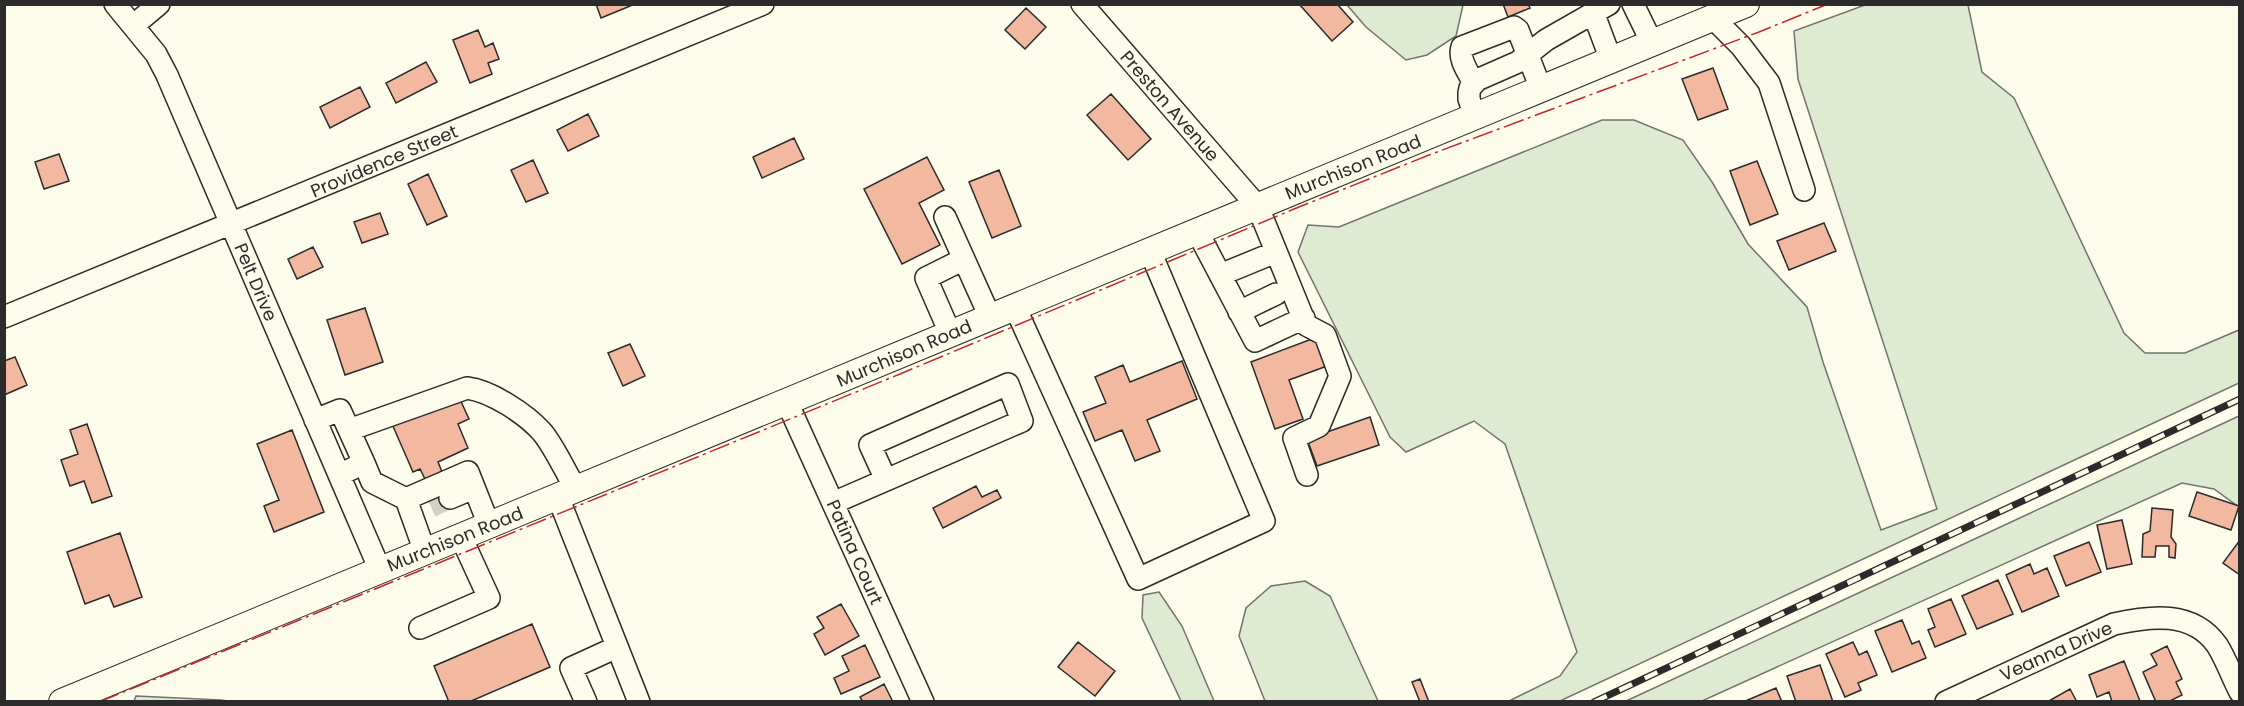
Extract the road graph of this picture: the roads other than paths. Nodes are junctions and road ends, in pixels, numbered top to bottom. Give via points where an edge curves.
1 (115, 4) edge
2 (159, 4) edge
3 (763, 4) edge
4 (1082, 4) edge
5 (1634, 4) edge
6 (1746, 4) edge
7 (1601, 8) edge
8 (1713, 18) junction
9 (134, 25) junction
10 (1652, 43) junction
11 (1528, 56) junction
12 (1611, 60) junction
13 (1474, 83) junction
14 (1541, 89) junction
15 (1475, 117) junction
16 (1804, 190) dead end
17 (1258, 207) junction
18 (945, 217) dead end
19 (231, 224) junction
20 (1197, 231) junction
21 (1150, 251) junction
22 (1276, 252) junction
23 (963, 259) junction
24 (1220, 275) junction
25 (1276, 294) dead end
26 (1015, 307) junction
27 (1239, 312) junction
28 (4, 317) edge
29 (990, 317) junction
30 (1304, 318) junction
31 (950, 333) junction
32 (787, 402) junction
33 (315, 420) junction
34 (349, 430) junction
35 (364, 463) junction
36 (339, 475) junction
37 (1307, 475) dead end
38 (886, 480) junction
39 (474, 488) junction
40 (567, 493) junction
41 (833, 503) junction
42 (424, 505) junction
43 (489, 525) junction
44 (461, 537) junction
45 (425, 552) junction
46 (380, 570) junction
47 (420, 628) dead end
48 (617, 647) junction
49 (2240, 692) edge
50 (62, 702) edge
51 (586, 702) edge
52 (639, 702) edge
53 (923, 702) edge
54 (1946, 702) edge

1 - 9 street, Pelt Drive
2 - 9 street
3 - 19 street, Providence Street
4 - 17 street, Preston Avenue
5 - 10 street
6 - 8 main road, Murchison Road
7 - 11 street via 1546,40
7 - 12 street
8 - 10 main road, Murchison Road
8 - 16 street via 1769,83
9 - 19 street, Pelt Drive via 167,75
10 - 12 main road, Murchison Road
11 - 13 street
11 - 13 street via 1514,27 1465,46 1460,54
11 - 14 street
12 - 14 main road, Murchison Road
13 - 15 street via 1469,99
14 - 15 main road, Murchison Road
15 - 17 main road, Murchison Road
17 - 20 main road, Murchison Road
17 - 22 street, Preston Avenue
18 - 23 street
19 - 28 street, Providence Street
19 - 33 street, Pelt Drive
20 - 21 main road, Murchison Road
20 - 24 street
21 - 26 main road, Murchison Road
21 - 26 street via 1264,521 1138,579
22 - 24 street
22 - 30 street, Preston Avenue
23 - 29 street
23 - 31 street via 926,278
24 - 27 street
25 - 27 street
26 - 29 main road, Murchison Road
27 - 30 street via 1255,341
29 - 31 main road, Murchison Road
30 - 37 street via 1306,325 1325,335 1340,376 1319,426 1294,438
31 - 32 main road, Murchison Road
32 - 40 main road, Murchison Road
32 - 41 street, Patina Court
33 - 34 street via 340,410
33 - 36 street, Pelt Drive
34 - 35 street
34 - 40 street via 467,388 483,390 543,433
35 - 36 street
35 - 42 street via 372,482
36 - 46 street, Pelt Drive
38 - 38 street via 1022,421 1008,384 870,445
38 - 41 street
39 - 42 street
39 - 42 street via 468,472
39 - 43 street
40 - 43 main road, Murchison Road
40 - 48 street
41 - 53 street, Patina Court
42 - 45 street
43 - 44 main road, Murchison Road
44 - 45 main road, Murchison Road
44 - 47 street via 489,598
45 - 46 main road, Murchison Road
46 - 50 main road, Murchison Road
48 - 51 street via 571,668
48 - 52 street
49 - 54 street, Veanna Drive via 2208,635 2187,622 2163,616 2114,624

